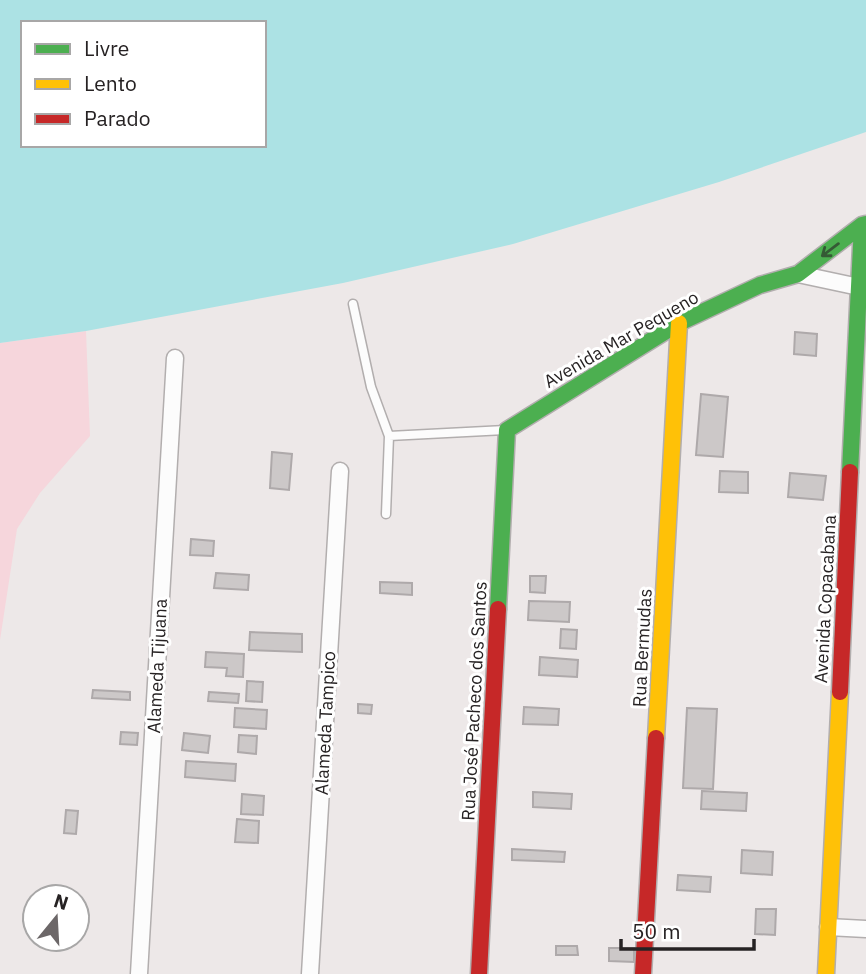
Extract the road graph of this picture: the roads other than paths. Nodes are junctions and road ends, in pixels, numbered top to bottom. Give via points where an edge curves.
1 (864, 225) edge
2 (798, 274) junction
3 (859, 287) junction
4 (353, 304) dead end
5 (680, 323) junction
6 (175, 358) dead end
7 (507, 430) junction
8 (389, 436) junction
9 (340, 471) dead end
10 (386, 514) dead end
11 (828, 927) junction
12 (866, 929) edge
13 (139, 974) edge
14 (310, 974) edge
15 (480, 974) edge
16 (643, 974) edge
17 (826, 974) edge

1 -> 2 street, Avenida Mar Pequeno
1 - 3 street, Avenida Copacabana
2 - 3 street, Avenida Mar Pequeno
2 - 5 street, Avenida Mar Pequeno via 760,285
3 - 11 street, Avenida Copacabana
4 - 8 lane via 372,387
5 - 7 street, Avenida Mar Pequeno
5 - 16 street, Rua Bermudas
6 - 13 street, Alameda Tijuana
7 - 8 lane
7 - 15 street, Rua José Pacheco dos Santos
8 - 10 lane
9 - 14 street, Alameda Tampico
11 - 12 street
11 - 17 street, Avenida Copacabana

